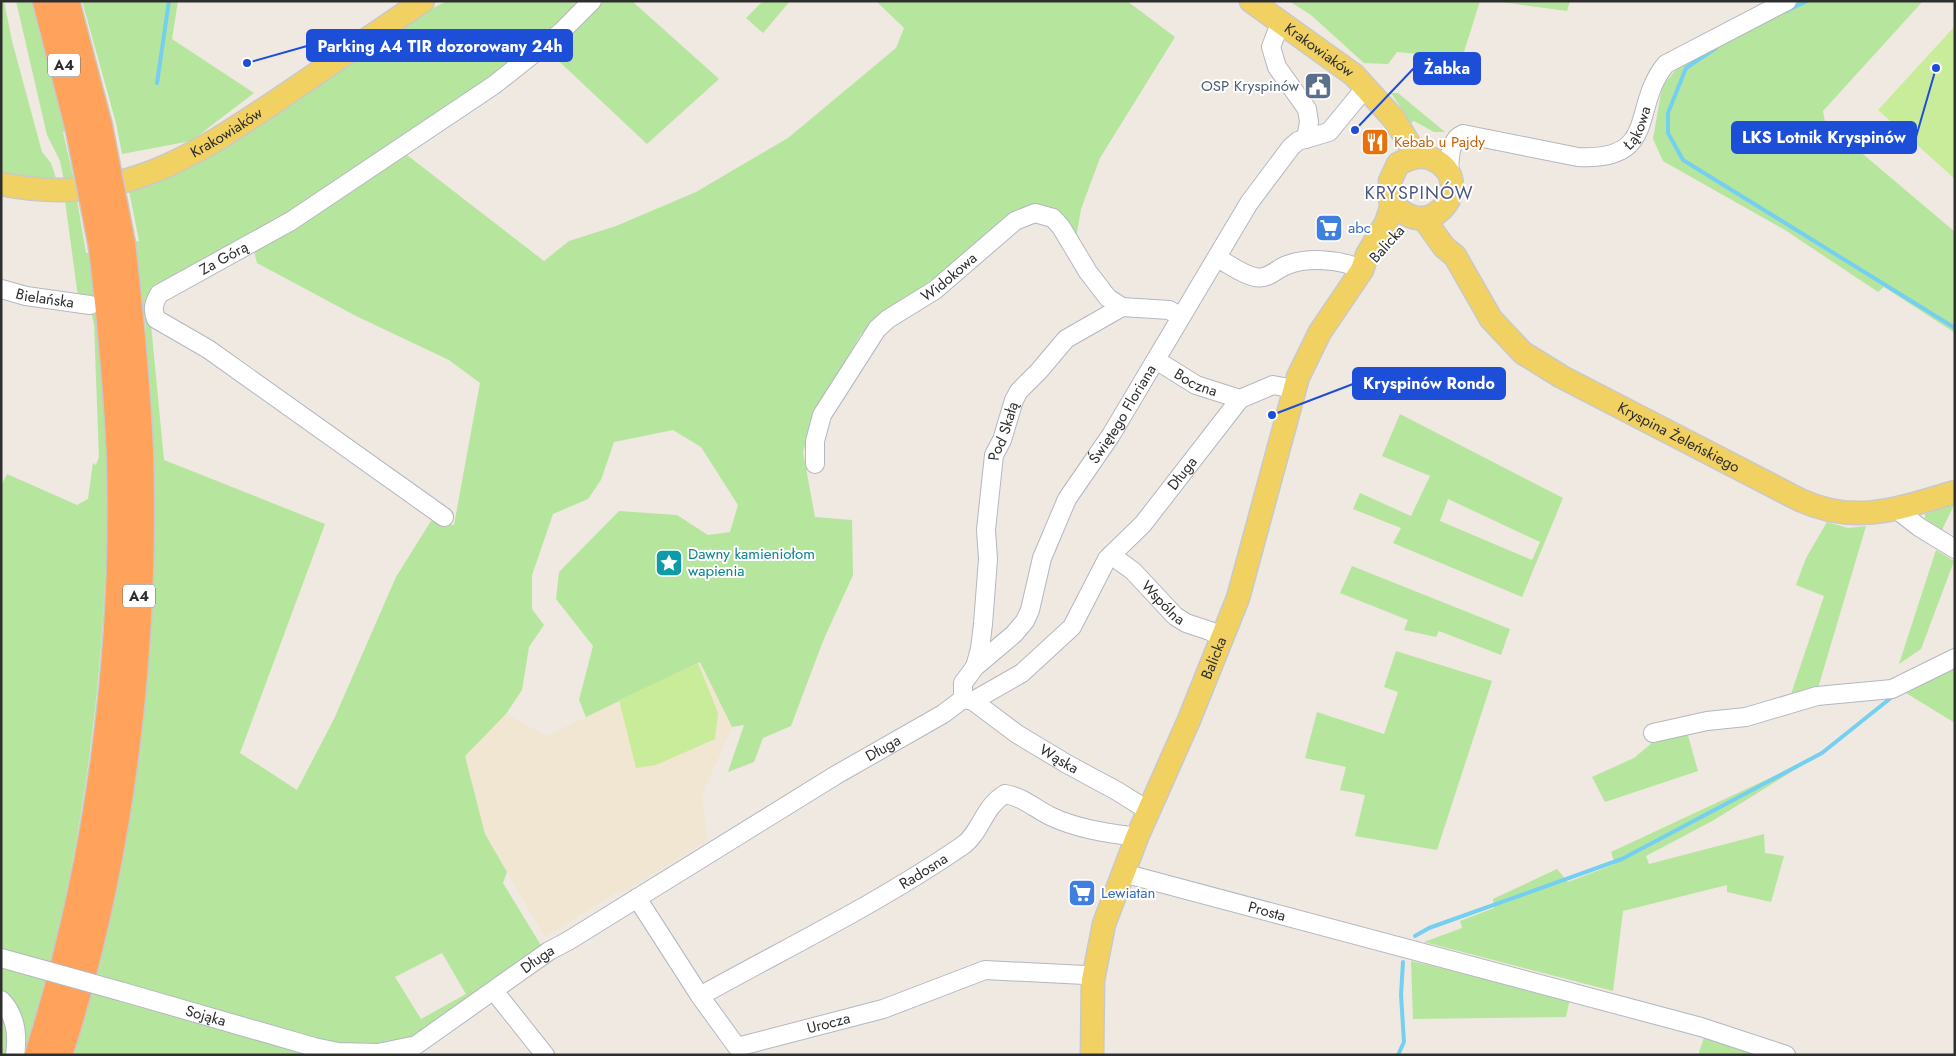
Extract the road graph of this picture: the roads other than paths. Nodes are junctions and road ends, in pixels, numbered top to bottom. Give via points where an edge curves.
1 (46, 1) edge
2 (66, 1) edge
3 (423, 1) edge
4 (592, 1) edge
5 (1251, 1) edge
6 (1786, 1) edge
7 (1281, 21) junction
8 (1373, 96) junction
9 (89, 128) junction
10 (1306, 139) junction
11 (1452, 145) junction
12 (1416, 160) junction
13 (1449, 175) junction
14 (1, 184) edge
15 (1390, 199) junction
16 (1426, 215) junction
17 (112, 246) junction
18 (1217, 258) junction
19 (1362, 270) junction
20 (1, 290) edge
21 (90, 305) dead end
22 (1122, 307) junction
23 (1180, 316) junction
24 (1156, 360) junction
25 (1294, 388) junction
26 (1240, 399) junction
27 (815, 464) dead end
28 (1955, 492) edge
29 (1896, 509) junction
30 (444, 517) dead end
31 (1955, 549) edge
32 (1111, 555) junction
33 (1223, 638) junction
34 (1955, 658) edge
35 (975, 667) junction
36 (968, 700) junction
37 (1653, 733) dead end
38 (1149, 811) junction
39 (1137, 837) junction
40 (1123, 873) junction
41 (637, 898) junction
42 (1, 958) edge
43 (1093, 980) junction
44 (494, 991) junction
45 (700, 996) junction
46 (1, 1000) edge
47 (408, 1050) edge
48 (378, 1054) edge
49 (15, 1055) edge
50 (38, 1055) edge
51 (59, 1055) edge
52 (545, 1055) edge
53 (1092, 1055) edge
54 (1786, 1055) edge

1 - 9 highway, A4
2 - 9 highway, A4
3 - 14 main road, Krakowiaków via 229,132 170,166 86,189 40,190
4 - 30 street, Za Górą via 561,32 494,85 291,222 159,294 154,303 156,319 208,349
5 - 7 main road, Krakowiaków
6 - 11 street, Łąkowa via 1666,64 1652,87 1639,132 1624,149 1592,158 1578,157 1464,134
7 - 8 main road, Krakowiaków via 1338,61
7 - 10 street via 1271,47 1277,67 1307,109
8 - 10 street, Świętego Floriana via 1329,132
8 - 12 main road, Krakowiaków via 1394,144
9 - 17 highway, A4, bridge
10 - 18 street, Świętego Floriana via 1290,147 1249,203
11 - 12 street, Łąkowa
11 - 13 street
12 - 13 main road via 1439,163
12 - 15 main road via 1390,181
13 - 16 main road via 1451,193
15 - 16 main road via 1403,214
15 - 19 main road, Balicka via 1390,215
16 - 19 main road, Balicka
16 - 29 main road, Kryspina Żeleńskiego via 1444,247 1455,256 1490,319 1523,353 1551,371 1815,507 1852,514
17 - 50 highway, A4 via 111,325 120,457 116,628 105,741 87,861 63,967
17 - 51 highway, A4 via 135,367 140,452 137,630 126,746 107,862 86,963
18 - 19 street via 1256,278 1266,277 1285,265 1303,260 1353,265
18 - 23 street, Świętego Floriana
19 - 25 main road, Balicka via 1308,352
20 - 21 street, Bielańska
22 - 23 street via 1169,310
22 - 27 street, Widokowa via 1108,298 1053,218 1035,213 1015,220 935,290 877,329 822,415 815,441
22 - 35 street, Pod Skałą via 1066,339 1014,400 994,455 986,530 988,559 983,624
23 - 24 street, Świętego Floriana
24 - 26 street, Boczna via 1196,385
24 - 35 street, Świętego Floriana via 1111,435 1067,499 1042,558 1025,621
25 - 26 street, Długa via 1273,385
25 - 33 main road, Balicka via 1250,559
26 - 32 street, Długa via 1143,524
28 - 29 main road, Kryspina Żeleńskiego
29 - 31 street
32 - 33 street, Wspólna via 1133,570 1176,616
32 - 36 street, Długa via 1072,627 1060,640 1022,673
33 - 38 main road, Balicka
34 - 37 street via 1892,689 1817,696 1746,716
35 - 36 street, Świętego Floriana via 963,683
36 - 38 street, Wąska via 1017,734
36 - 41 street, Długa via 836,775
38 - 39 main road, Balicka
39 - 40 main road, Balicka
39 - 45 street, Radosna via 1080,827 1050,816 1017,796 1005,794 993,801 968,842 946,857 840,920
40 - 43 main road, Balicka via 1104,924
40 - 54 street, Prosta via 1729,1034
41 - 44 street, Długa via 549,951
41 - 45 street, Urocza
42 - 48 street, Sojąka, bridge via 314,1047
43 - 45 street, Urocza via 1085,975 985,970 883,1009 737,1047
43 - 53 main road, Balicka
44 - 47 street, Długa
44 - 52 street
46 - 49 street via 16,1027
47 - 48 street, Sojąka

